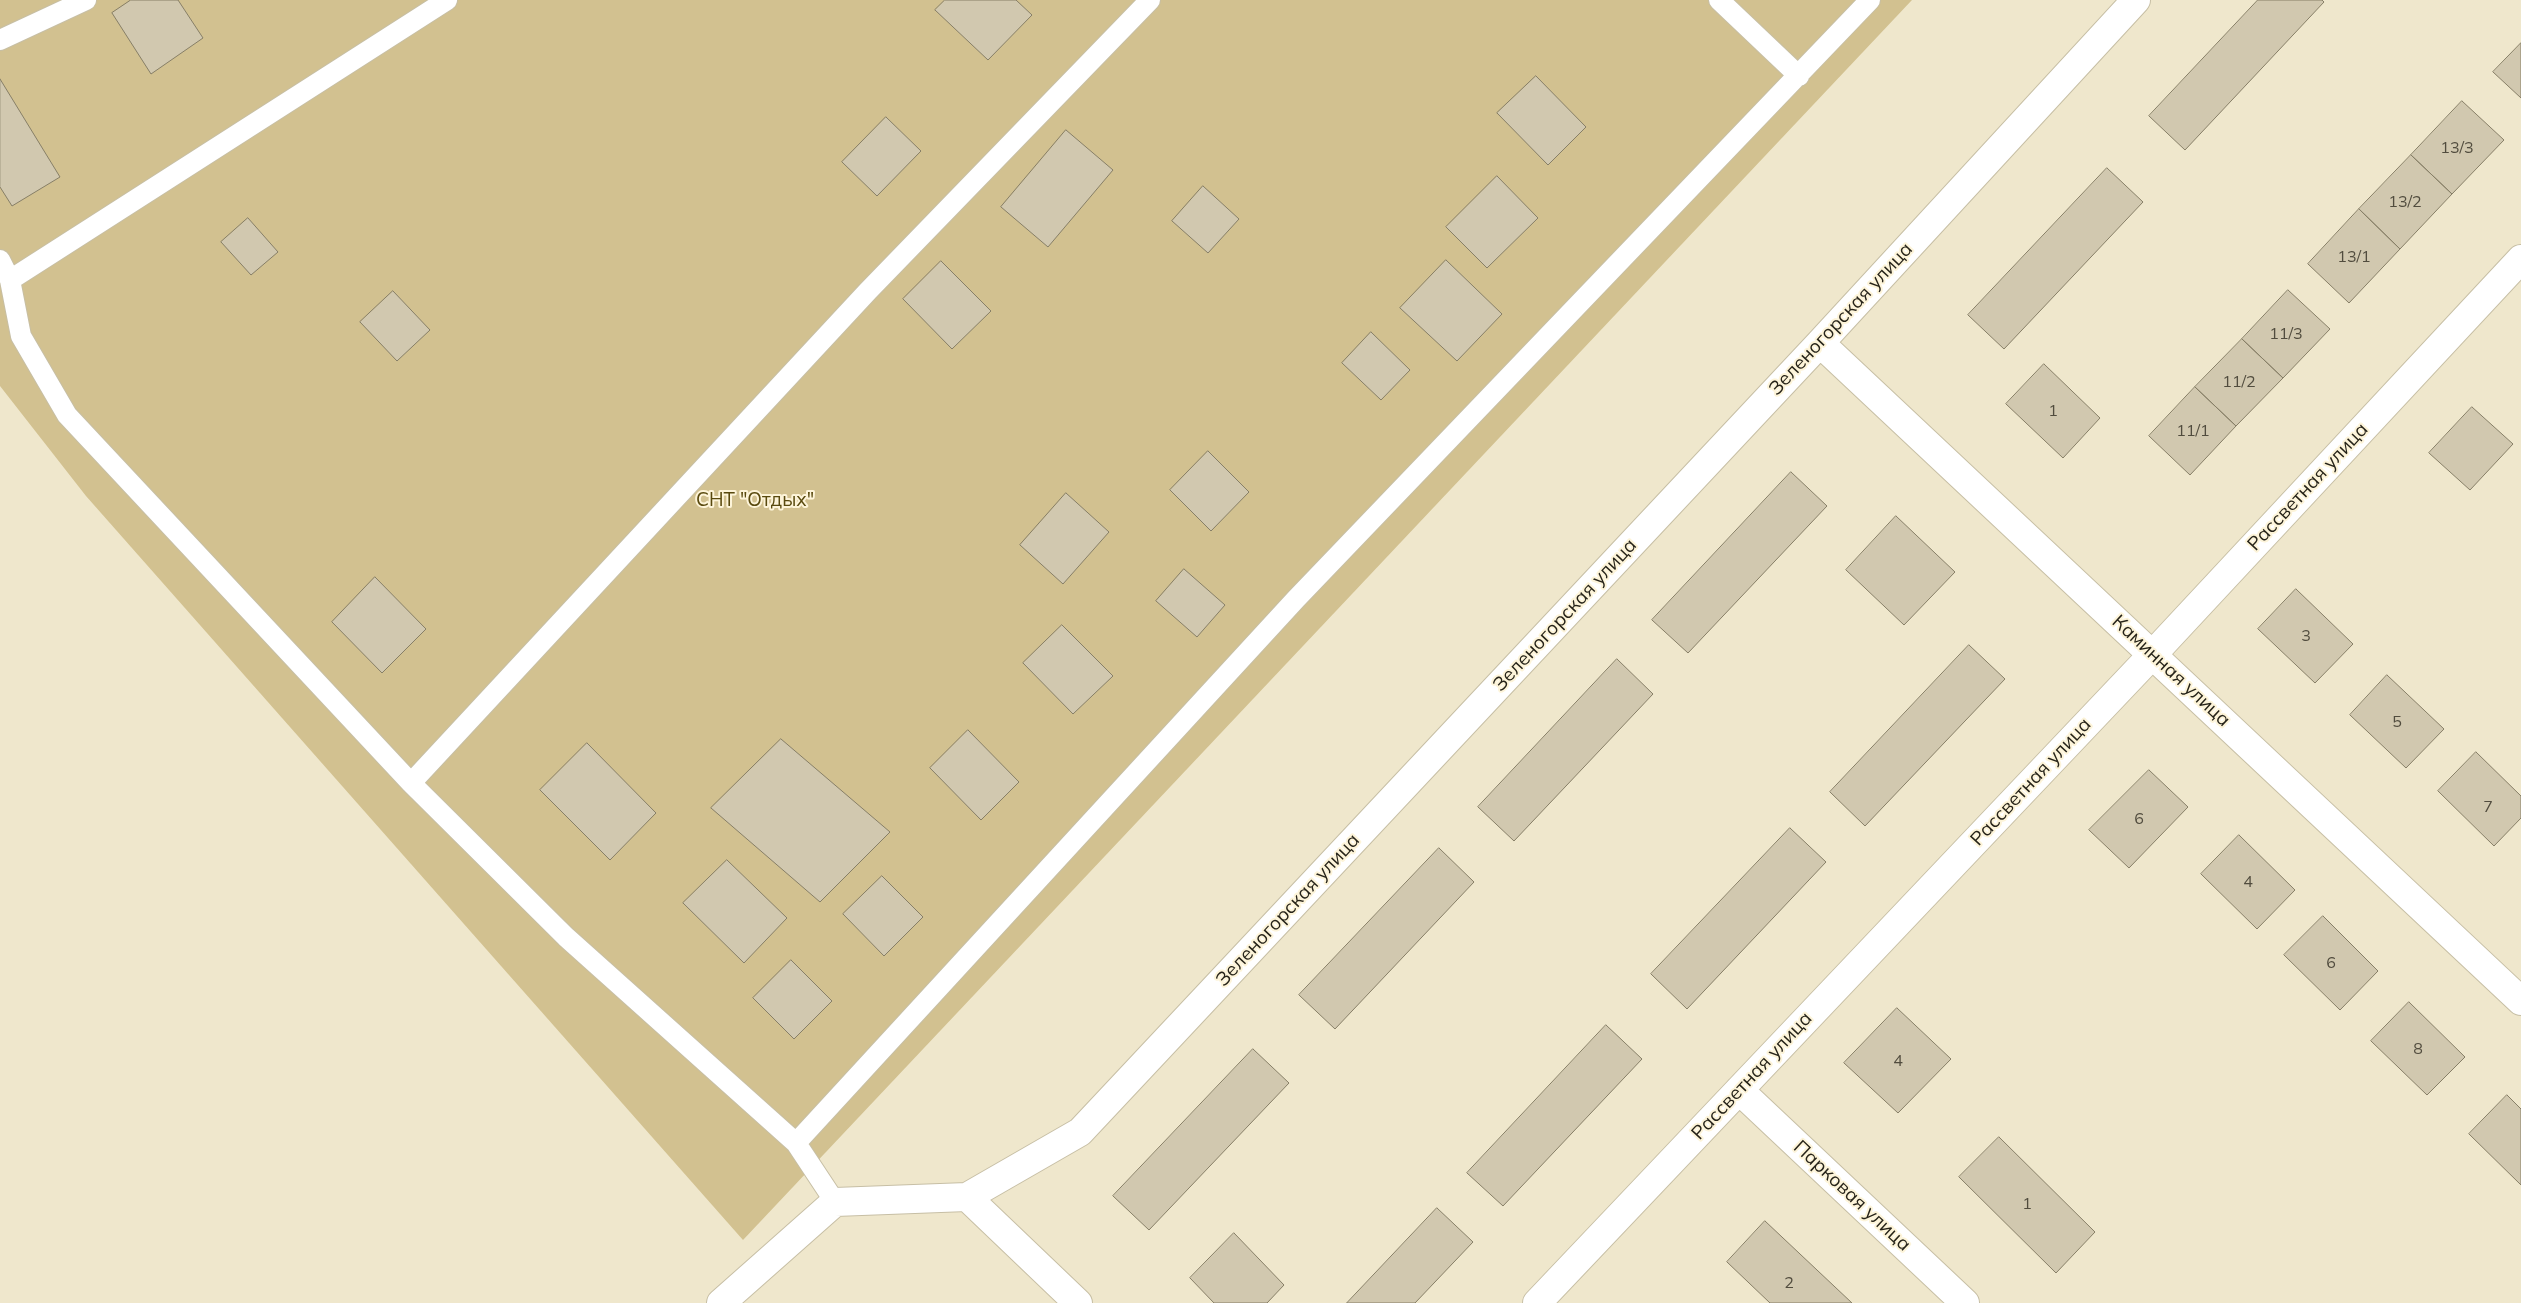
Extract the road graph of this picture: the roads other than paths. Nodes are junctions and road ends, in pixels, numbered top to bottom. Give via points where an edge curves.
1 (86, 0) edge
2 (448, 0) edge
3 (1150, 0) edge
4 (1719, 0) edge
5 (1870, 0) edge
6 (2136, 0) edge
7 (0, 40) edge
8 (1799, 76) junction
9 (2521, 259) edge
10 (0, 260) edge
11 (10, 280) junction
12 (1820, 343) junction
13 (2153, 654) junction
14 (411, 783) junction
15 (2521, 1001) edge
16 (1739, 1090) junction
17 (796, 1143) junction
18 (967, 1197) junction
19 (835, 1202) junction
20 (721, 1303) edge
21 (1078, 1303) edge
22 (1537, 1303) edge
23 (1965, 1303) edge

1 - 7 lane
2 - 11 lane
3 - 14 lane via 868,292
4 - 8 lane
5 - 8 lane
6 - 12 street, Зеленогорская улица
8 - 17 lane via 1296,599
9 - 13 street, Рассветная улица
10 - 11 lane
11 - 14 lane via 21,336 67,415
12 - 13 street, Каминная улица
12 - 18 street, Зеленогорская улица via 1080,1132
13 - 15 street, Каминная улица
13 - 16 street, Рассветная улица
14 - 17 lane via 566,937
16 - 22 street, Рассветная улица
16 - 23 street, Парковая улица
17 - 19 lane
18 - 19 street
18 - 21 street
19 - 20 street

